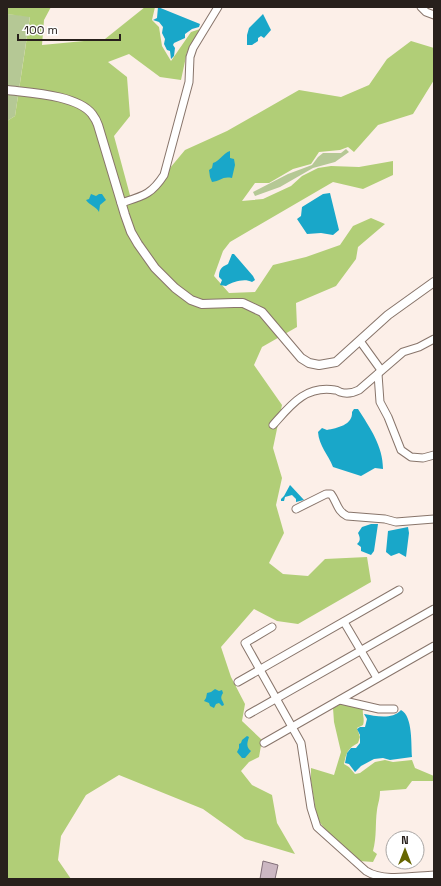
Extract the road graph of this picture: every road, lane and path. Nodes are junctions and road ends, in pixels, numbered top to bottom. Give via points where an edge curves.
1 (218, 7) edge
2 (421, 7) edge
3 (434, 15) edge
4 (7, 90) edge
5 (121, 203) junction
6 (434, 282) edge
7 (434, 338) edge
8 (360, 341) junction
9 (379, 372) junction
10 (273, 426) dead end
11 (434, 455) edge
12 (296, 509) dead end
13 (434, 519) edge
14 (399, 590) dead end
15 (434, 609) edge
16 (344, 622) junction
17 (272, 627) dead end
18 (434, 646) edge
19 (361, 650) junction
20 (260, 670) junction
21 (377, 678) junction
22 (238, 682) dead end
23 (276, 699) junction
24 (340, 700) junction
25 (394, 709) dead end
26 (248, 714) dead end
27 (292, 727) junction
28 (264, 743) dead end
29 (434, 875) edge

1 - 5 street via 190,57 189,82 164,175 156,187 144,196
2 - 3 street
4 - 5 street via 67,99 92,114 102,138
5 - 8 street via 131,232 144,254 175,288 191,300 202,304 234,303 256,308 309,363 326,365 336,362
6 - 8 street via 388,315
7 - 9 street via 404,352
8 - 9 street
9 - 10 street via 352,393 335,390 308,392 299,397
9 - 11 street via 380,402 401,450 411,457 423,458
12 - 13 street via 331,494 337,508 347,516 396,522
14 - 16 street
15 - 19 street
16 - 19 street
16 - 20 street
17 - 20 street via 245,643
18 - 21 street
19 - 21 street
19 - 23 street
20 - 22 street
20 - 23 street
21 - 24 street
23 - 26 street
23 - 27 street
24 - 25 street via 379,709
24 - 27 street
27 - 28 street
27 - 29 street via 301,743 311,808 317,827 373,875

